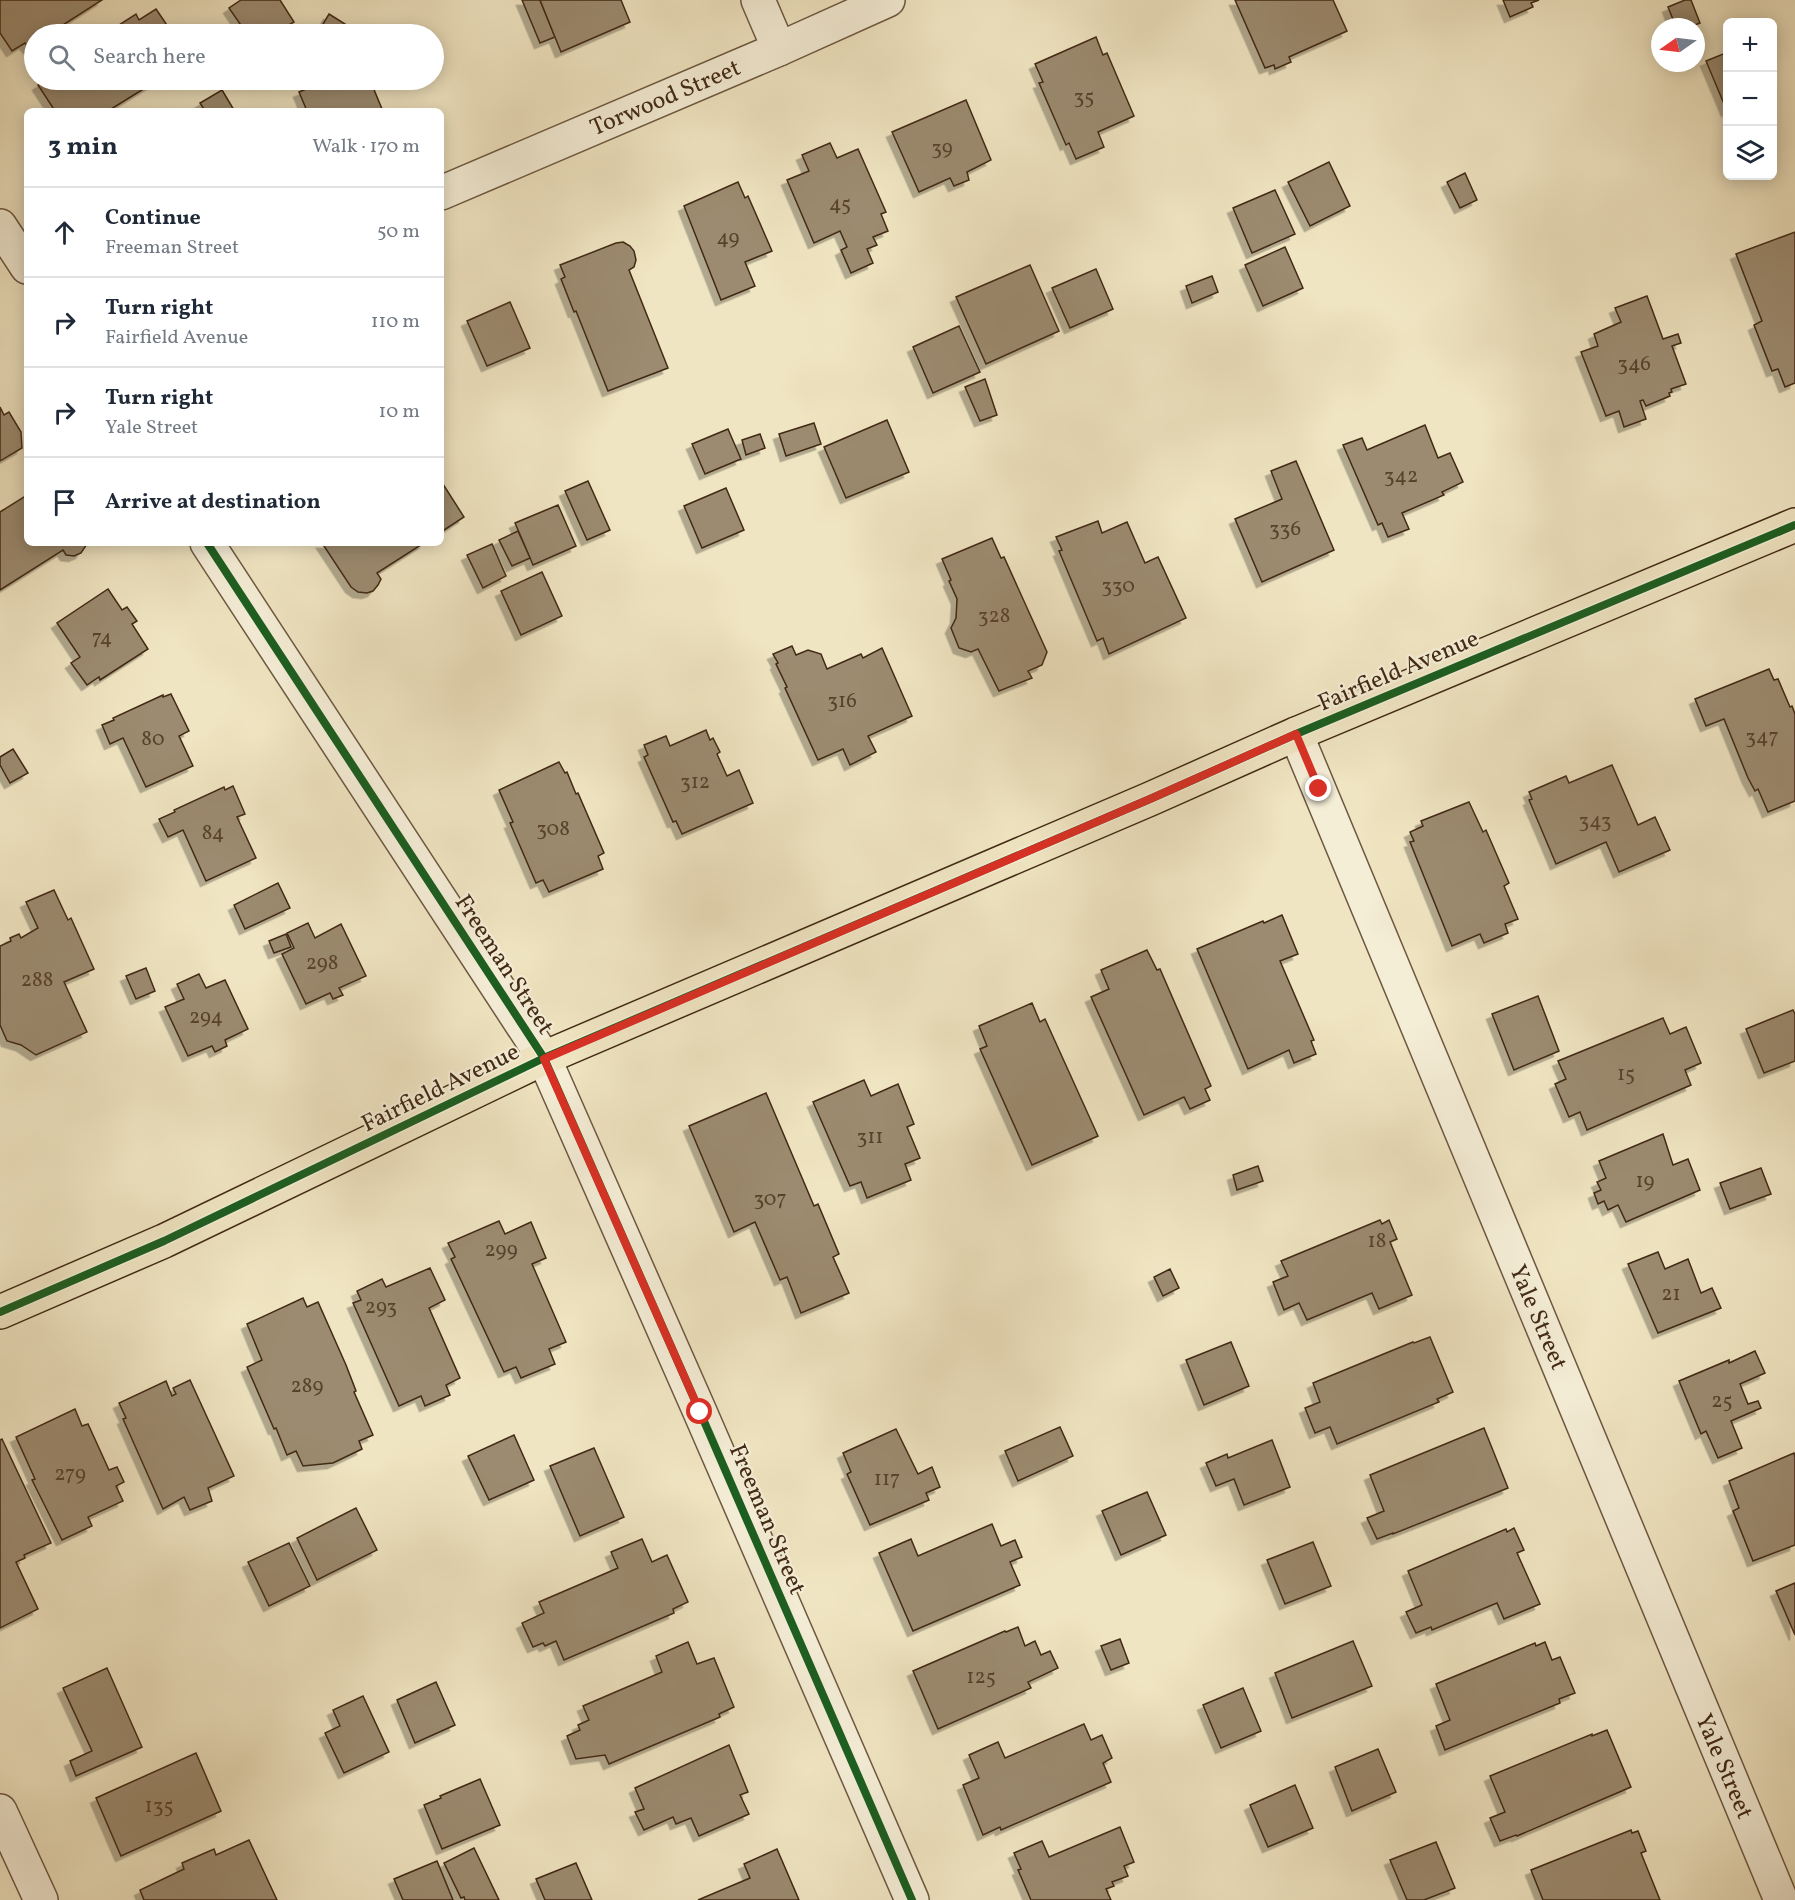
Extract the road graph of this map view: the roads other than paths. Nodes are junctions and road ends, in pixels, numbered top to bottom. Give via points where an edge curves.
1 (758, 0) edge
2 (888, 0) edge
3 (779, 49) junction
4 (444, 192) edge
5 (0, 226) edge
6 (24, 262) edge
7 (1795, 525) edge
8 (209, 546) edge
9 (1296, 734) junction
10 (544, 1059) junction
11 (0, 1312) edge
12 (0, 1812) edge
13 (41, 1900) edge
14 (912, 1900) edge
15 (1781, 1900) edge

1 - 3 street
2 - 3 street, Torwood Street
3 - 4 street, Torwood Street
5 - 6 street
7 - 9 main road, Fairfield Avenue
8 - 10 street, Freeman Street
9 - 10 main road, Fairfield Avenue
9 - 15 street, Yale Street
10 - 11 main road, Fairfield Avenue via 164,1241
10 - 14 street, Freeman Street
12 - 13 street

